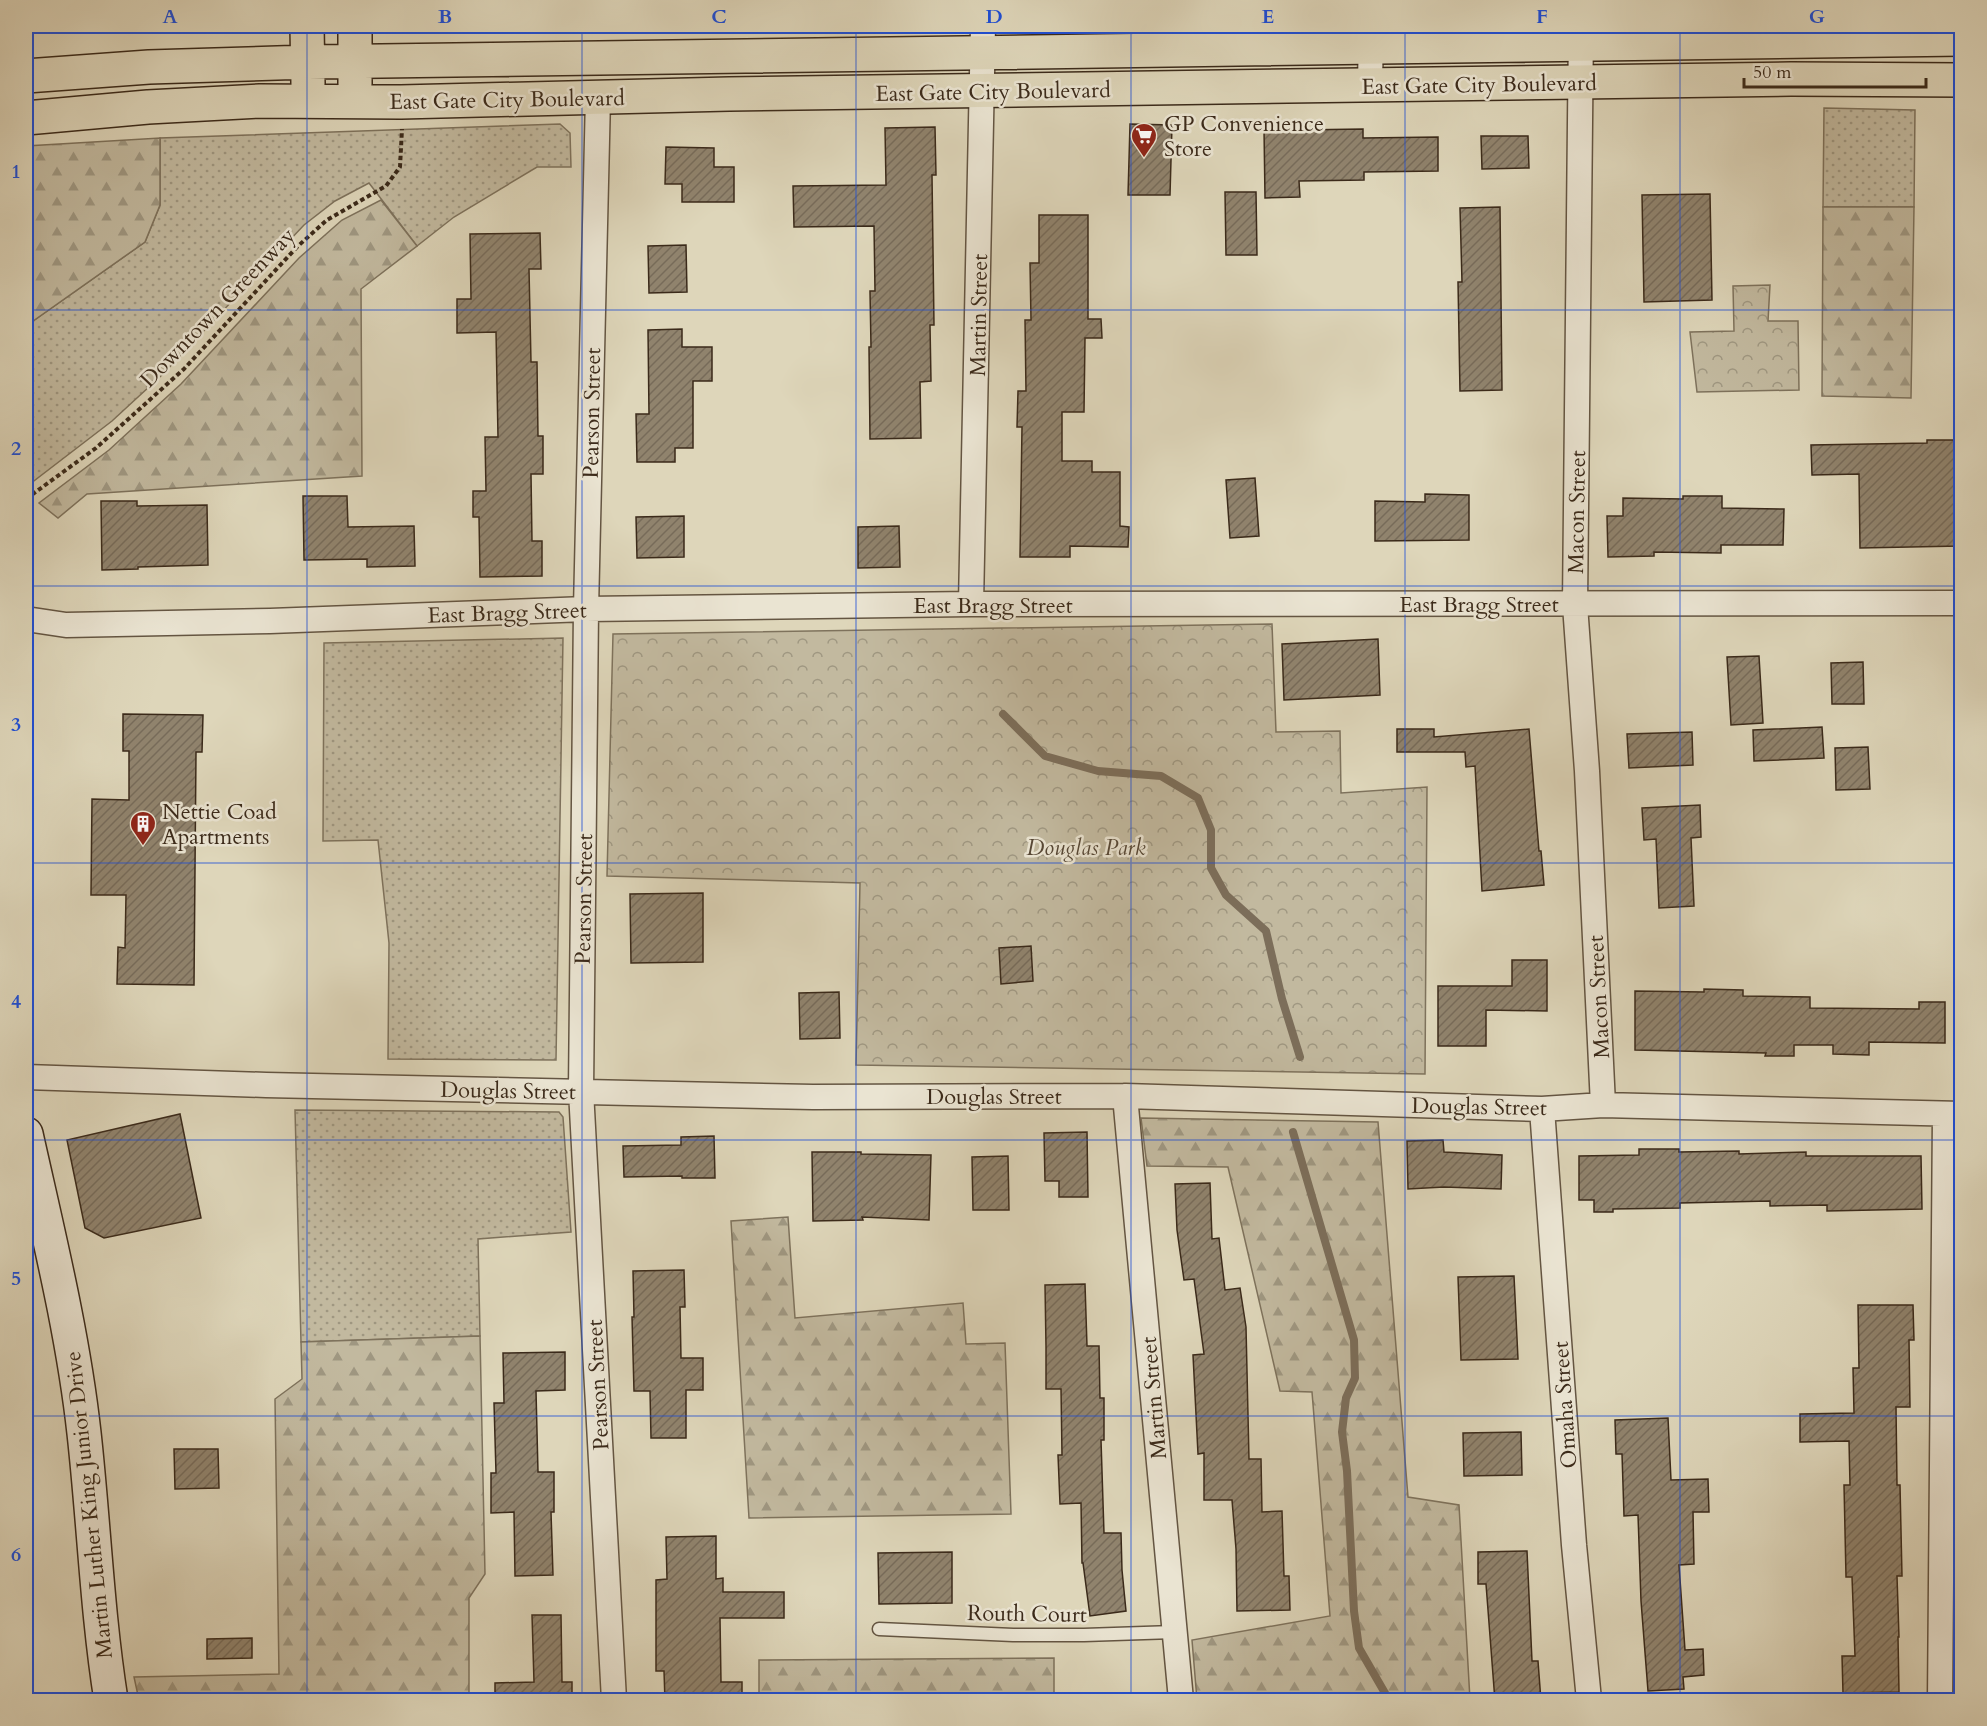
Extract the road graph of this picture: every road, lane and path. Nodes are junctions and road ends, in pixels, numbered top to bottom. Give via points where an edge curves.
1 (307, 26) edge
2 (355, 26) edge
3 (1790, 34) edge
4 (1580, 35) edge
5 (1371, 37) edge
6 (982, 39) edge
7 (1962, 39) edge
8 (308, 62) junction
9 (355, 62) junction
10 (26, 76) edge
11 (1791, 79) junction
12 (1962, 80) edge
13 (1580, 81) junction
14 (1370, 86) junction
15 (981, 91) junction
16 (598, 98) junction
17 (309, 100) junction
18 (356, 100) junction
19 (26, 118) edge
20 (402, 125) dead end
21 (26, 499) edge
22 (1962, 603) edge
23 (971, 604) junction
24 (1575, 605) junction
25 (586, 609) junction
26 (26, 619) edge
27 (26, 1077) edge
28 (580, 1091) junction
29 (1125, 1096) junction
30 (1603, 1105) junction
31 (1542, 1109) junction
32 (1954, 1114) edge
33 (26, 1134) edge
34 (879, 1629) dead end
35 (1174, 1632) junction
36 (111, 1701) edge
37 (614, 1701) edge
38 (1181, 1701) edge
39 (1589, 1701) edge
40 (1940, 1701) edge

1 - 8 main road
2 - 9 main road
3 - 4 main road, East Gate City Boulevard
3 - 7 main road, East Gate City Boulevard
3 - 11 street
4 - 5 main road, East Gate City Boulevard
4 - 13 street, Macon Street
5 - 6 main road, East Gate City Boulevard
5 - 14 street
6 - 9 main road, East Gate City Boulevard
6 - 15 street, Martin Street
8 - 9 main road, East Gate City Boulevard
8 - 10 main road, East Gate City Boulevard
8 - 17 main road
9 - 18 main road
11 - 12 main road, East Gate City Boulevard
11 - 13 main road, East Gate City Boulevard
13 - 14 main road, East Gate City Boulevard
13 - 24 street, Macon Street
14 - 15 main road, East Gate City Boulevard
15 - 16 main road, East Gate City Boulevard
15 - 23 street, Martin Street
16 - 18 main road, East Gate City Boulevard
16 - 25 street, Pearson Street
17 - 18 main road, East Gate City Boulevard
17 - 19 main road, East Gate City Boulevard via 148,107
20 - 21 path, Downtown Greenway via 400,167 386,186 327,220 184,369 96,448
22 - 24 street, East Bragg Street
23 - 24 street, East Bragg Street
23 - 25 street, East Bragg Street
24 - 30 street, Macon Street
25 - 26 street, East Bragg Street via 66,626
25 - 28 street, Pearson Street
27 - 28 street, Douglas Street
28 - 29 street, Douglas Street via 813,1097
28 - 37 street, Pearson Street
29 - 31 street, Douglas Street
29 - 35 street, Martin Street
30 - 31 street, Douglas Street
30 - 32 street, Douglas Street
31 - 39 street, Omaha Street
32 - 40 street
33 - 36 main road, Martin Luther King Junior Drive via 75,1366
34 - 35 lane, Routh Court via 1013,1635
35 - 38 street, Martin Street

